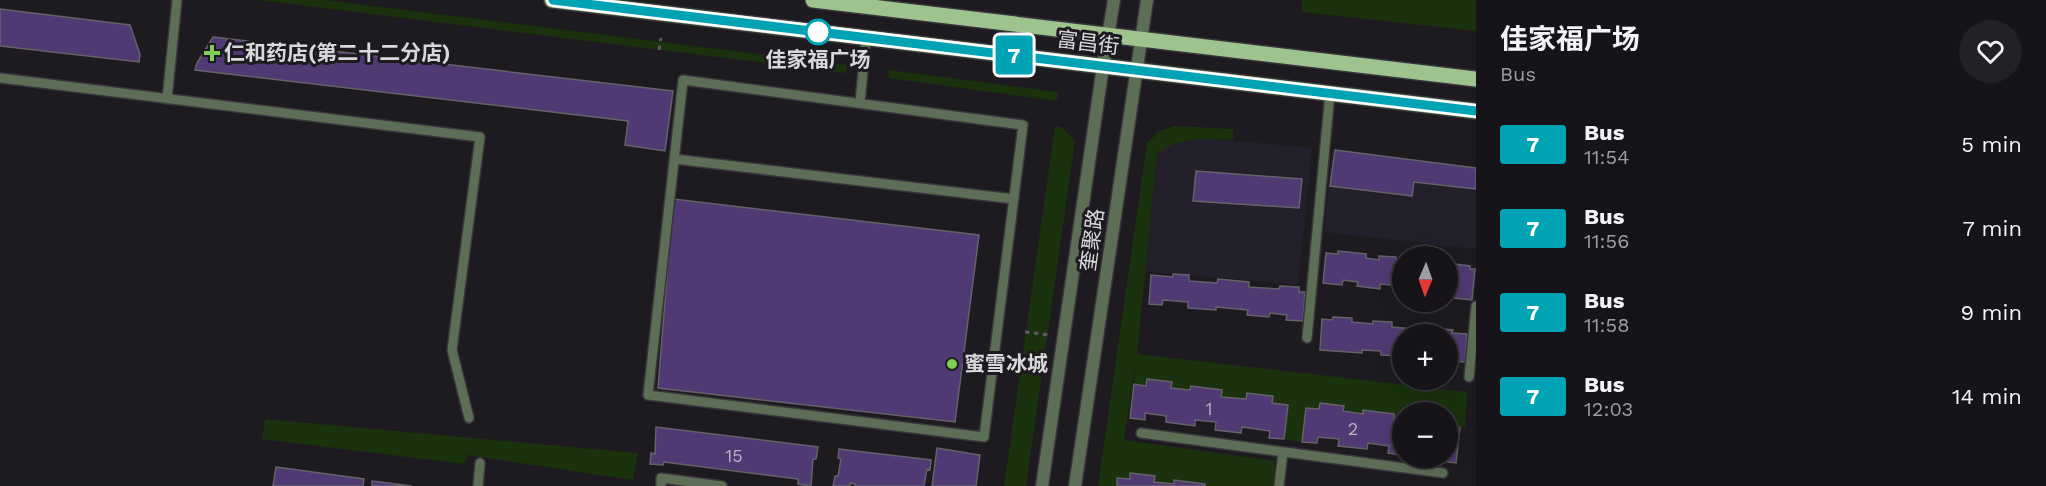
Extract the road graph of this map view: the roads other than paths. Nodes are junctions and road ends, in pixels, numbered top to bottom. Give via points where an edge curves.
1 (177, 0) edge
2 (552, 0) edge
3 (813, 0) edge
4 (1114, 0) edge
5 (1147, 0) edge
6 (873, 4) edge
7 (1109, 35) junction
8 (866, 38) junction
9 (1143, 39) junction
10 (1103, 66) junction
11 (1136, 70) junction
12 (0, 78) edge
13 (1476, 79) edge
14 (1330, 93) junction
15 (166, 99) junction
16 (860, 104) junction
17 (1476, 111) edge
18 (674, 159) junction
19 (1014, 199) junction
20 (1476, 306) edge
21 (1306, 338) dead end
22 (1469, 377) dead end
23 (469, 418) dead end
24 (1141, 434) dead end
25 (1283, 452) junction
26 (480, 463) dead end
27 (1443, 473) dead end
28 (478, 486) edge
29 (660, 486) edge
30 (723, 486) edge
31 (1042, 486) edge
32 (1075, 486) edge
33 (1279, 486) edge

1 - 15 lane
2 - 8 main road, 富昌街
3 - 6 main road, 富昌街
4 - 7 street
5 - 9 street, 奎聚路
6 - 7 main road, 富昌街
7 - 9 main road, 富昌街
7 - 10 street
8 - 10 main road, 富昌街
8 - 16 lane
9 - 11 street, 奎聚路
9 - 13 main road, 富昌街
10 - 11 main road, 富昌街
10 - 31 street
11 - 14 main road, 富昌街
11 - 32 street, 奎聚路
12 - 15 lane
14 - 17 main road, 富昌街
14 - 21 lane
15 - 23 lane via 480,136 452,350
16 - 18 lane via 683,80
16 - 19 lane via 1023,125
18 - 19 lane
18 - 19 lane via 648,395 984,437
20 - 22 lane
24 - 25 lane
25 - 27 lane
25 - 33 lane
26 - 28 lane
29 - 30 lane via 662,478

